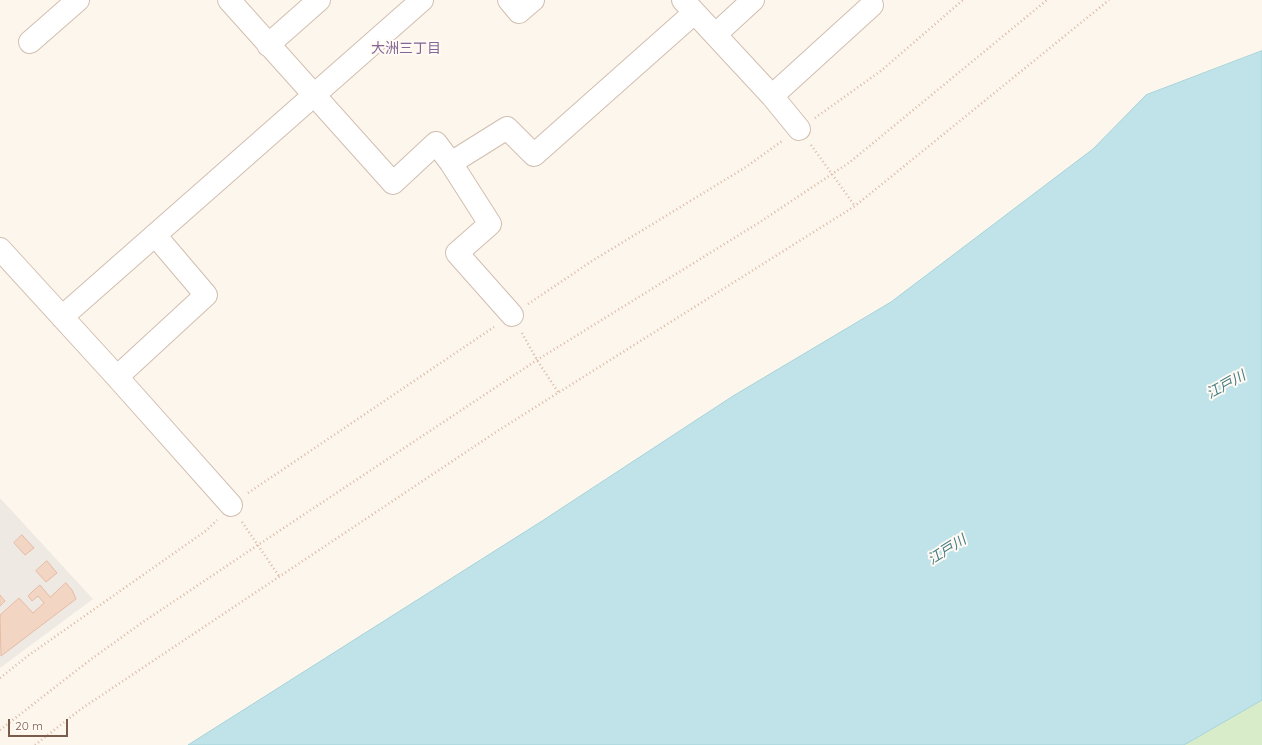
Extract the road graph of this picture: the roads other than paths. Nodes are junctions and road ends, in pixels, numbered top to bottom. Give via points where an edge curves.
1 (78, 0) edge
2 (229, 0) edge
3 (319, 0) edge
4 (422, 0) edge
5 (509, 0) edge
6 (533, 0) edge
7 (754, 0) edge
8 (872, 5) dead end
9 (688, 7) edge
10 (716, 34) junction
11 (30, 42) dead end
12 (268, 45) junction
13 (315, 94) junction
14 (772, 96) junction
15 (799, 129) road end
16 (451, 163) junction
17 (155, 235) junction
18 (0, 249) edge
19 (512, 315) road end
20 (62, 317) junction
21 (117, 377) junction
22 (231, 505) road end

1 - 11 street
2 - 12 street
3 - 12 street
4 - 13 street
5 - 6 street via 519,12
7 - 10 street
8 - 14 street
9 - 10 street
9 - 16 street via 534,155 507,128
10 - 14 street
12 - 13 street
13 - 16 street via 393,183 436,143
13 - 17 street
14 - 15 street
16 - 19 street via 490,224 457,253
17 - 20 street
17 - 21 street via 206,295
18 - 20 street
20 - 21 street
21 - 22 street

